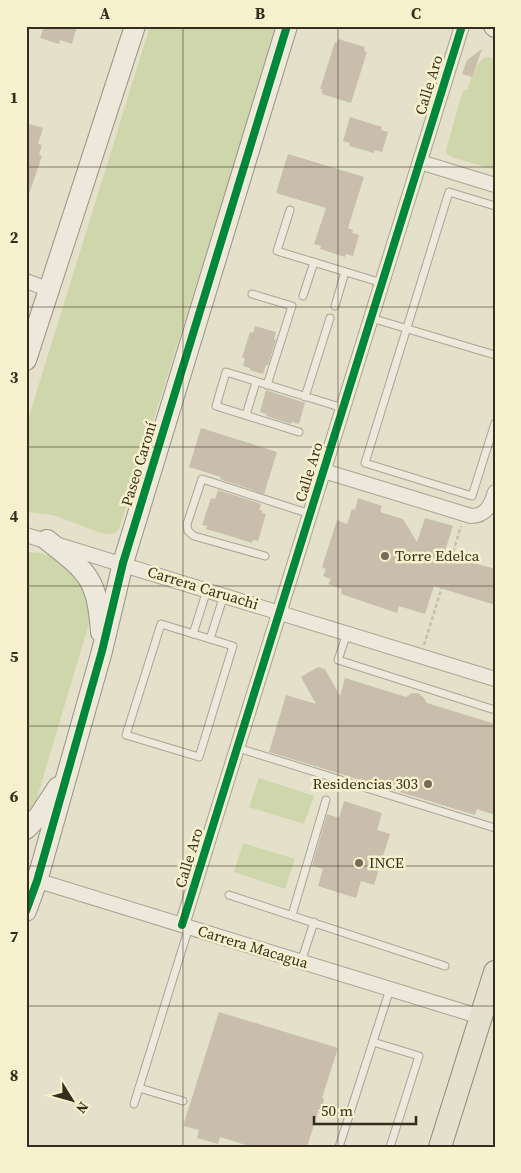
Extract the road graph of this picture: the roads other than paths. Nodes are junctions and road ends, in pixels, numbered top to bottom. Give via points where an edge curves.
1 (135, 26) edge
2 (462, 26) edge
3 (287, 27) edge
4 (420, 162) junction
5 (495, 185) edge
6 (495, 206) edge
7 (290, 210) dead end
8 (314, 262) junction
9 (345, 272) junction
10 (26, 281) edge
11 (382, 283) junction
12 (50, 290) junction
13 (252, 294) dead end
14 (303, 296) dead end
15 (335, 306) dead end
16 (330, 318) dead end
17 (372, 318) junction
18 (407, 328) junction
19 (495, 355) edge
20 (26, 360) edge
21 (256, 382) junction
22 (267, 385) junction
23 (305, 397) junction
24 (343, 408) junction
25 (246, 415) junction
26 (495, 423) edge
27 (299, 432) dead end
28 (324, 471) junction
29 (495, 492) edge
30 (310, 514) junction
31 (26, 535) edge
32 (47, 540) junction
33 (265, 556) dead end
34 (123, 563) junction
35 (207, 590) junction
36 (224, 595) junction
37 (280, 612) junction
38 (347, 633) junction
39 (194, 634) junction
40 (210, 639) junction
41 (102, 651) junction
42 (495, 679) edge
43 (495, 710) edge
44 (238, 748) junction
45 (68, 773) junction
46 (326, 800) dead end
47 (495, 828) edge
48 (26, 829) edge
49 (32, 879) edge
50 (229, 894) dead end
51 (26, 912) edge
52 (292, 915) junction
53 (314, 922) junction
54 (186, 926) junction
55 (301, 962) junction
56 (445, 966) dead end
57 (495, 972) edge
58 (390, 989) junction
59 (481, 1017) junction
60 (373, 1042) junction
61 (139, 1088) junction
62 (182, 1101) dead end
63 (134, 1104) dead end
64 (339, 1147) edge
65 (390, 1147) edge
66 (440, 1147) edge

1 - 12 street
2 - 4 street, Calle Aro
3 - 34 street, Paseo Caroní
4 - 5 street
4 - 11 street, Calle Aro
6 - 18 lane via 449,192
7 - 8 lane via 277,251
8 - 9 lane
8 - 14 lane
9 - 11 lane
9 - 15 lane
10 - 12 street
11 - 17 street, Calle Aro
12 - 20 street
13 - 22 lane via 292,306
16 - 23 lane
17 - 18 lane
17 - 24 street, Calle Aro
18 - 19 lane
18 - 26 lane via 365,463 472,496
21 - 22 lane
21 - 25 lane
21 - 25 lane via 226,372 218,398 216,406
22 - 23 lane
23 - 24 lane
24 - 28 street, Calle Aro
25 - 27 lane
28 - 29 street via 464,515 485,512
28 - 30 street, Calle Aro
30 - 33 lane via 202,479 187,524 188,531 194,536
30 - 37 street, Calle Aro
31 - 32 street, Carrera Caruachi
32 - 34 street, Carrera Caruachi
32 - 41 street via 87,574 95,589
34 - 35 street, Carrera Caruachi
34 - 41 street, Paseo Caroní
35 - 36 street, Carrera Caruachi
35 - 39 lane
36 - 37 street, Carrera Caruachi
36 - 40 lane
37 - 38 street, Carrera Caruachi
37 - 44 street, Calle Aro
38 - 42 street, Carrera Caruachi
38 - 43 lane via 338,660
39 - 40 lane
39 - 40 lane via 161,624 126,735 199,757 233,646
41 - 45 street, Paseo Caroní
44 - 47 lane
44 - 54 street, Calle Aro
45 - 48 street
45 - 49 street, Paseo Caroní
46 - 52 lane
49 - 51 street, Paseo Caroní
49 - 54 street, Carrera Macagua
50 - 52 lane
52 - 53 lane
53 - 55 lane
53 - 56 lane
54 - 55 street, Carrera Macagua
54 - 61 lane
55 - 58 street, Carrera Macagua
57 - 59 main road
58 - 59 street, Carrera Macagua
58 - 60 lane
59 - 66 main road
60 - 64 lane
60 - 65 lane via 419,1056
61 - 62 lane
61 - 63 lane

